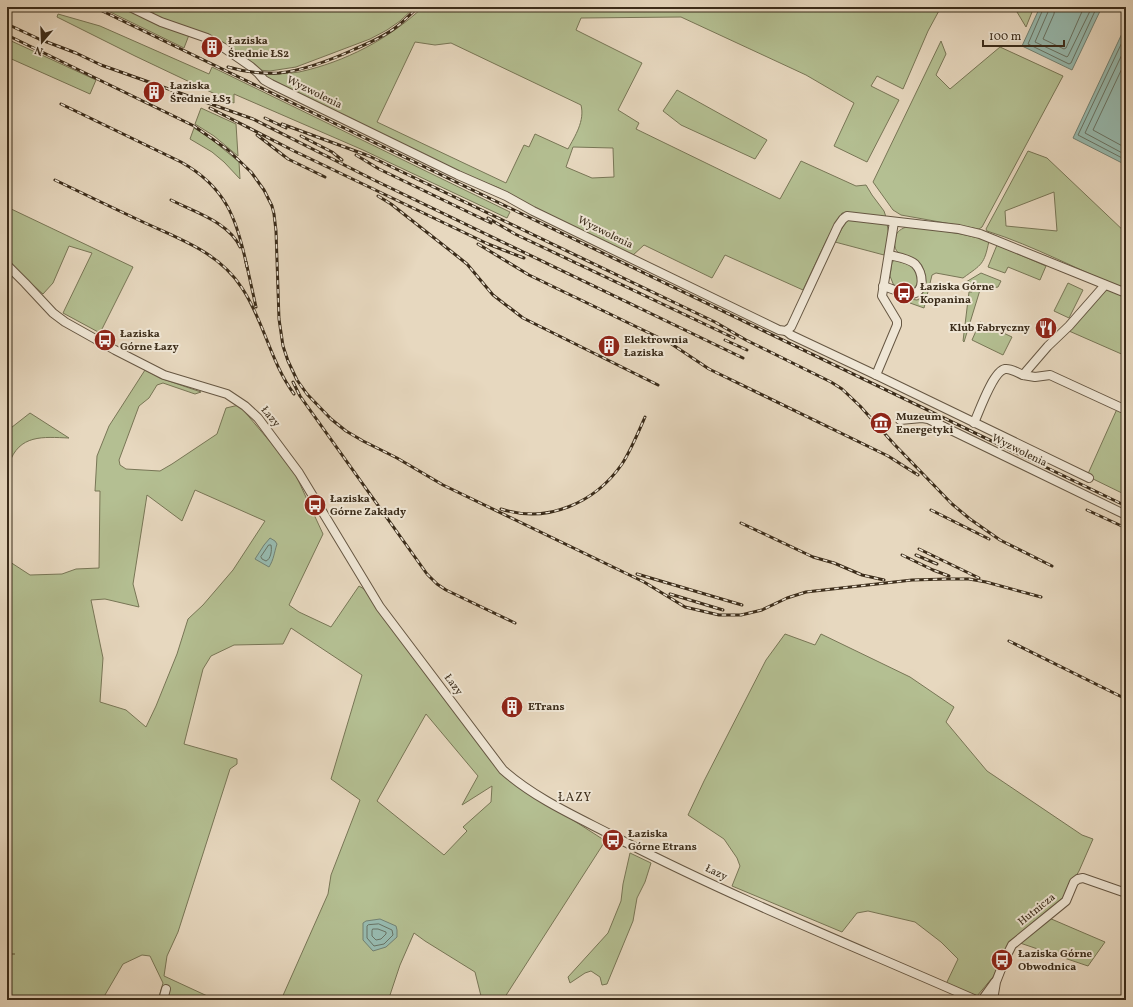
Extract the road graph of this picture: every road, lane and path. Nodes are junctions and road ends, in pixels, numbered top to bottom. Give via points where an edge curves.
1 (130, 7) edge
2 (894, 222) junction
3 (888, 255) junction
4 (8, 269) edge
5 (1105, 285) junction
6 (883, 286) junction
7 (1126, 293) edge
8 (786, 331) junction
9 (876, 375) junction
10 (1023, 375) junction
11 (1126, 410) edge
12 (900, 420) dead end
13 (974, 423) junction
14 (1089, 478) dead end
15 (1126, 515) edge
16 (1126, 893) edge
17 (996, 982) junction
18 (166, 989) dead end
19 (163, 1000) edge
20 (976, 1000) edge
21 (982, 1000) edge
22 (993, 1000) edge

1 - 8 street, Wyzwolenia via 161,22 207,38 271,84 779,330
2 - 3 street
2 - 5 street via 959,229 980,234
2 - 8 street via 847,216 843,219 791,327
3 - 6 street
3 - 6 street via 914,263 922,278 916,293 910,294
4 - 20 street, Łazy via 64,322 164,375 227,394 258,418 299,473 380,607 503,770 519,784 653,856
5 - 7 street
5 - 10 street
6 - 9 street via 882,296 897,325
8 - 9 street, Wyzwolenia via 790,336
9 - 13 street, Wyzwolenia
10 - 11 street via 1050,375
10 - 13 street via 1008,369 1000,371
12 - 15 street, Wyzwolenia via 928,419
13 - 14 street, Wyzwolenia
16 - 17 street, Hutnicza via 1083,878 1078,879 1074,882 1066,901 1012,945
17 - 21 street
17 - 22 street
18 - 19 street

